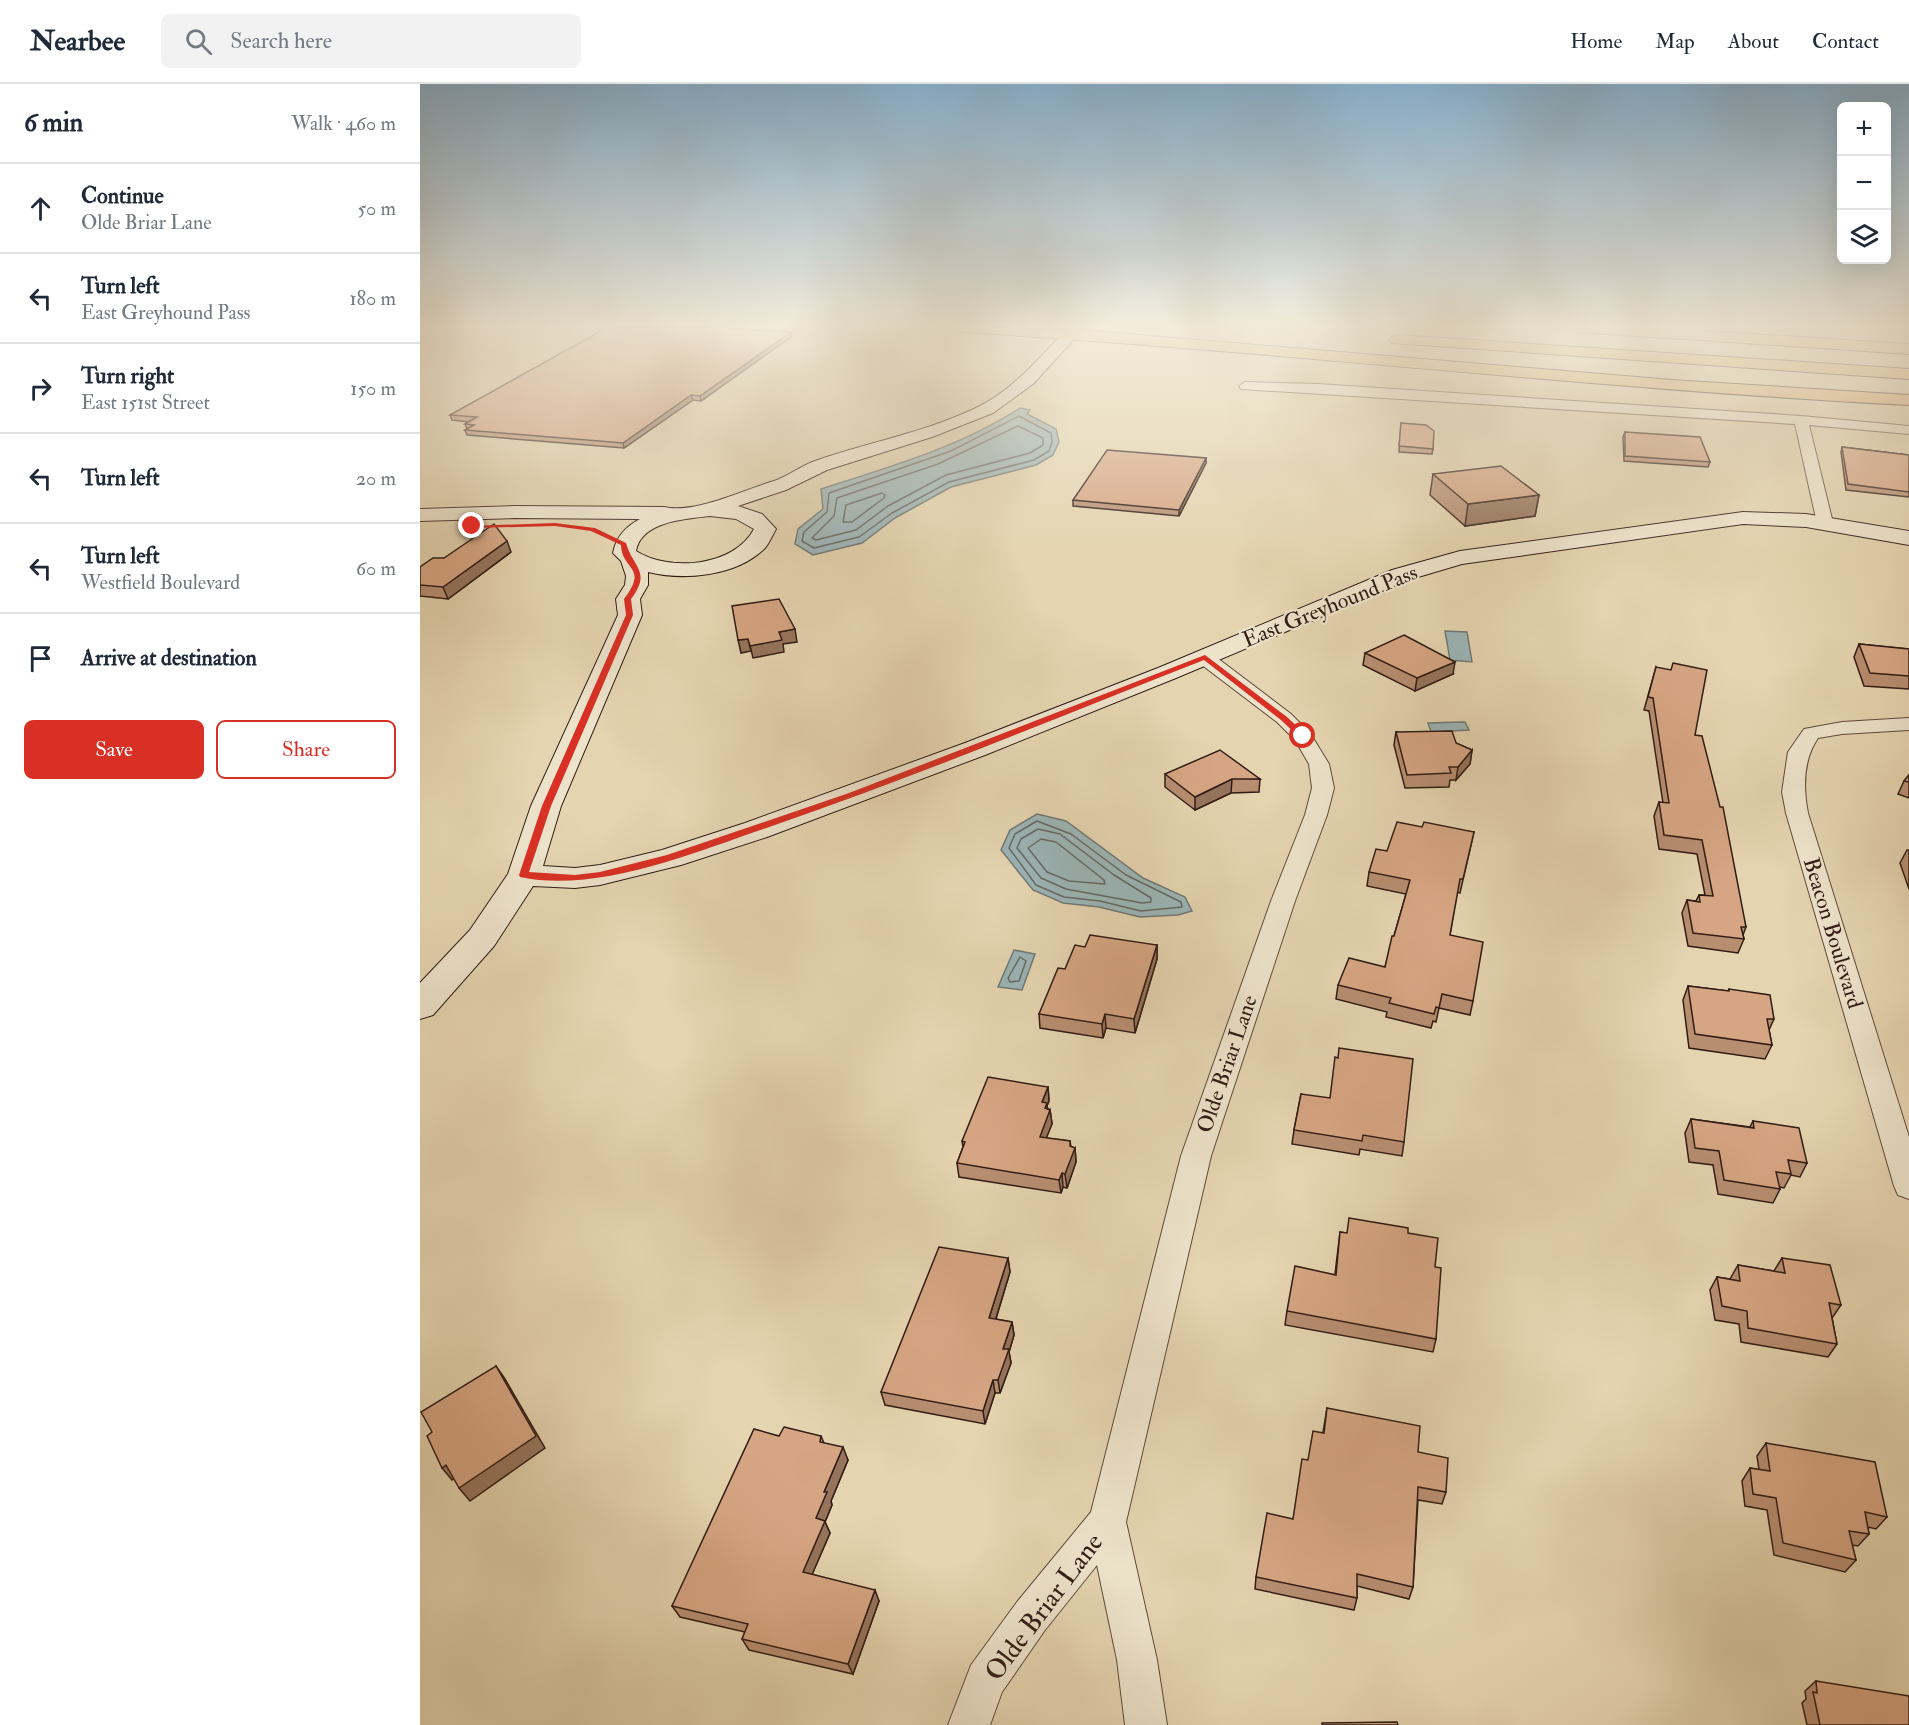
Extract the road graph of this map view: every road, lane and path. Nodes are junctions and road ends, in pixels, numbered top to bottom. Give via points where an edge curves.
1 (982, 404) edge
2 (995, 404) edge
3 (1553, 404) edge
4 (961, 419) junction
5 (1800, 420) junction
6 (1909, 430) edge
7 (779, 486) junction
8 (710, 510) junction
9 (687, 512) junction
10 (420, 515) edge
11 (760, 521) junction
12 (1825, 523) junction
13 (420, 530) edge
14 (1909, 538) edge
15 (617, 544) junction
16 (716, 564) junction
17 (630, 615) junction
18 (1205, 657) junction
19 (1909, 724) edge
20 (524, 875) junction
21 (420, 1006) edge
22 (1909, 1186) edge
23 (1107, 1522) junction
24 (969, 1725) edge
25 (1146, 1725) edge

1 - 4 street
2 - 4 street
3 - 5 street
4 - 7 street via 820,466
5 - 6 street
5 - 12 street
7 - 8 street
7 - 11 street via 781,490 770,498
8 - 9 street
8 - 11 street via 748,515
9 - 10 street
9 - 15 street via 646,525
11 - 16 street via 765,529 763,539 754,549
12 - 14 street, East Greyhound Pass
12 - 18 street, East Greyhound Pass via 1743,518 1460,558 1415,569
13 - 15 street via 555,524 582,527
15 - 16 street via 647,567 668,570
15 - 17 street via 639,575 628,599
16 - 17 street via 660,593
17 - 20 street via 546,806
18 - 20 street, East Greyhound Pass via 852,795 670,858 575,878
18 - 23 street, Olde Briar Lane via 1303,736 1318,764 1323,788 1196,1156
19 - 22 street, Beacon Boulevard via 1810,733 1798,752 1793,792
20 - 21 street via 482,938
23 - 24 street, Olde Briar Lane via 1031,1616 986,1680
23 - 25 street, Olde Briar Lane via 1137,1660

